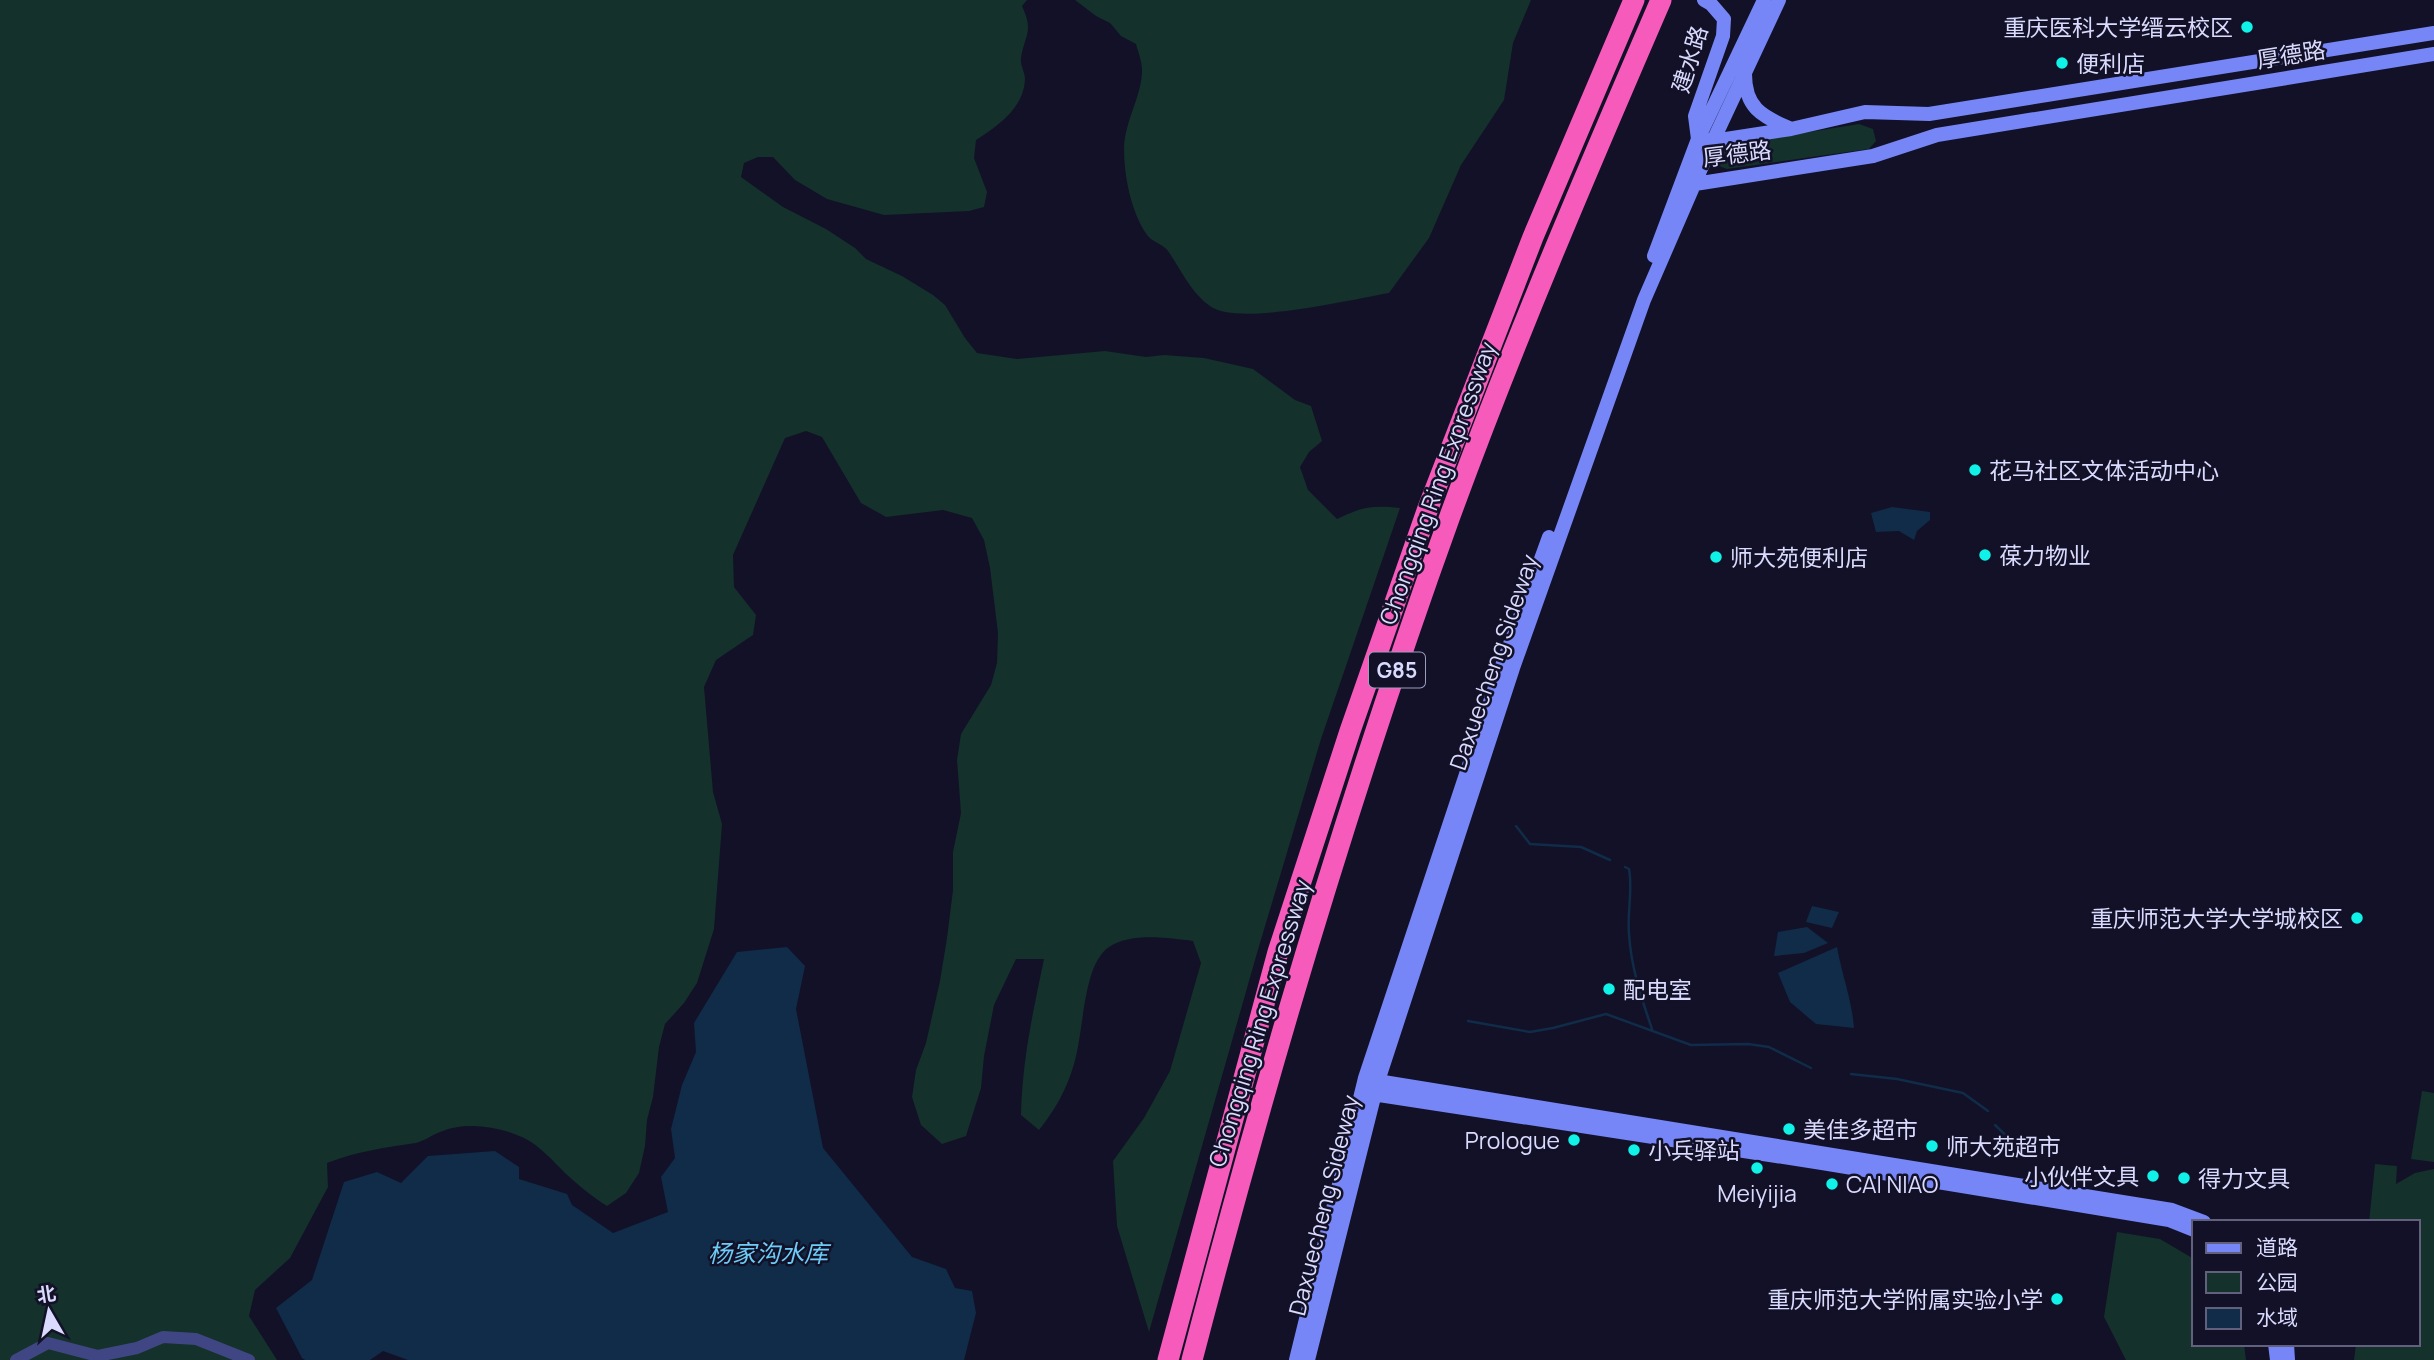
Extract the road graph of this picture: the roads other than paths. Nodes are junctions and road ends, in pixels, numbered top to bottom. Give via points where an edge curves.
1 (1634, 0) edge
2 (1661, 0) edge
3 (1704, 0) edge
4 (1764, 0) edge
5 (1779, 0) edge
6 (2434, 33) edge
7 (2434, 54) edge
8 (1745, 73) junction
9 (1791, 129) junction
10 (1705, 140) junction
11 (1695, 184) junction
12 (1369, 1086) junction
13 (2199, 1220) edge
14 (2192, 1229) edge
15 (16, 1360) edge
16 (249, 1360) edge
17 (1168, 1360) edge
18 (1192, 1360) edge
19 (1296, 1360) edge
20 (1308, 1360) edge

1 - 17 highway, Chongqing Ring Expressway / G85 via 1528,250 1428,508 1350,731 1278,952
2 - 18 highway, Chongqing Ring Expressway / G85 via 1555,245 1446,529 1304,962 1239,1178
3 - 10 street, 建水路 via 1724,19 1723,36 1695,116
4 - 10 street, Daxuecheng Sideway
5 - 8 street, Daxuecheng Sideway
6 - 9 street, 厚德路 via 1928,114 1866,112
7 - 11 street, 厚德路 via 1937,135 1873,156
8 - 9 street via 1751,105
8 - 10 street, Daxuecheng Sideway
9 - 10 street, 厚德路
10 - 11 street, 厚德路
10 - 12 street, Daxuecheng Sideway via 1502,666
11 - 12 street, Daxuecheng Sideway via 1644,300
12 - 13 street via 2172,1210
12 - 14 street via 2169,1220
12 - 19 street, Daxuecheng Sideway
12 - 20 street, Daxuecheng Sideway
15 - 16 street via 48,1343 97,1356 163,1337 196,1339

